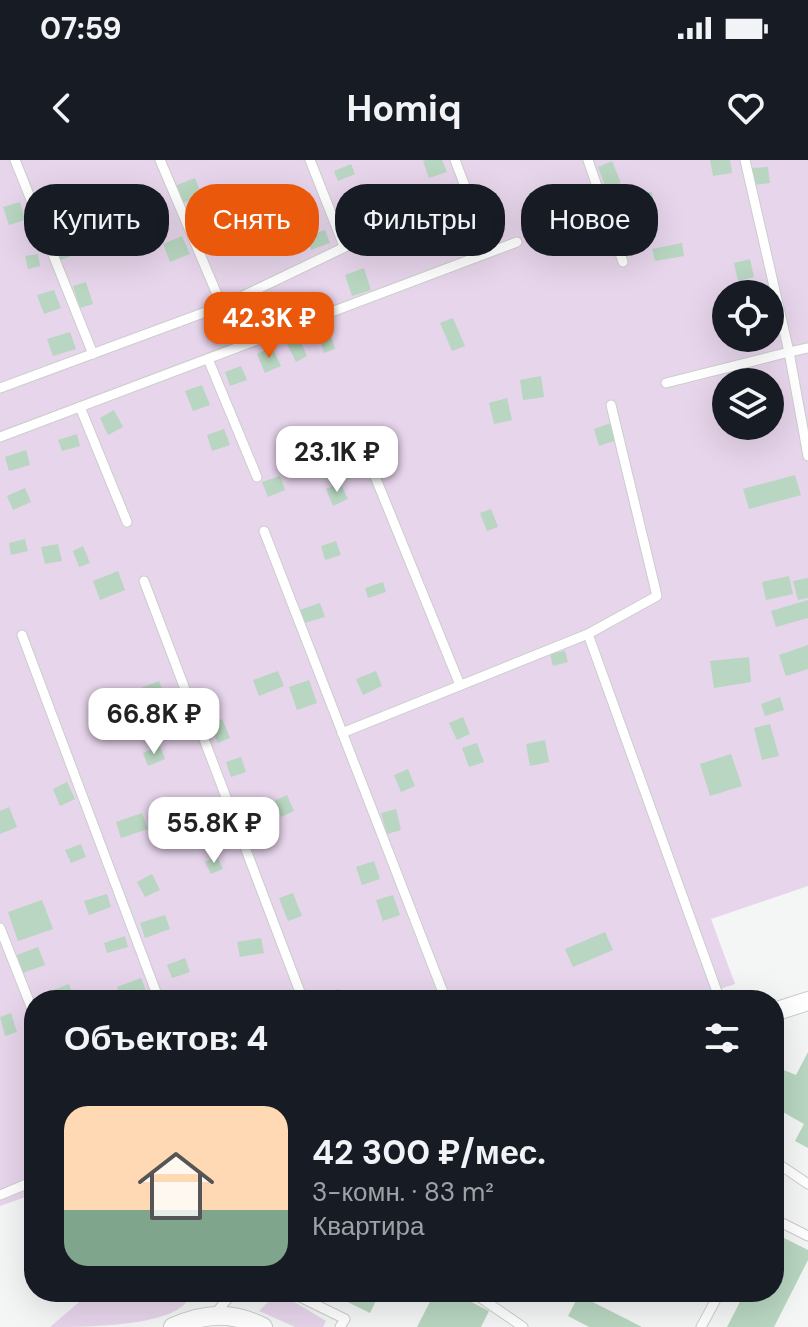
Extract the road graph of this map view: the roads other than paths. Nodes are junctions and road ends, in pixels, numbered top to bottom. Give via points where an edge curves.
1 (15, 160) edge
2 (160, 160) edge
3 (310, 160) edge
4 (455, 160) edge
5 (588, 160) edge
6 (745, 160) edge
7 (464, 184) edge
8 (335, 223) edge
9 (517, 242) dead end
10 (335, 250) edge
11 (623, 262) dead end
12 (222, 306) junction
13 (808, 348) edge
14 (789, 352) junction
15 (93, 354) junction
16 (208, 359) junction
17 (666, 383) dead end
18 (0, 388) edge
19 (611, 405) dead end
20 (80, 407) junction
21 (0, 437) edge
22 (808, 456) edge
23 (372, 469) dead end
24 (257, 477) dead end
25 (127, 522) dead end
26 (264, 531) dead end
27 (144, 581) dead end
28 (588, 634) junction
29 (22, 635) dead end
30 (460, 685) junction
31 (342, 733) junction
32 (0, 928) edge
33 (25, 990) edge
34 (155, 990) edge
35 (299, 990) edge
36 (442, 990) edge
37 (716, 990) edge
38 (808, 1001) edge
39 (784, 1009) edge
40 (784, 1168) edge
41 (808, 1184) edge
42 (24, 1185) edge
43 (0, 1195) edge
44 (784, 1224) edge
45 (808, 1236) edge
46 (225, 1302) edge
47 (310, 1302) edge
48 (487, 1302) edge
49 (715, 1302) edge
50 (215, 1314) junction
51 (173, 1327) edge
52 (263, 1327) edge
53 (340, 1327) edge
54 (523, 1327) edge
55 (701, 1327) edge

1 - 15 lane
2 - 12 lane
3 - 8 lane
4 - 7 lane
5 - 11 lane
6 - 14 lane
9 - 16 lane
10 - 12 lane
12 - 15 lane
13 - 14 lane
14 - 17 lane
14 - 22 lane
15 - 18 lane
16 - 20 lane
16 - 24 lane
19 - 28 lane via 657,596
20 - 21 lane
20 - 25 lane
23 - 30 lane
26 - 31 lane
27 - 35 lane
28 - 30 lane
28 - 37 lane
29 - 34 lane
30 - 31 lane
31 - 36 lane
32 - 33 lane
38 - 39 street
40 - 41 lane
42 - 43 lane
44 - 45 lane
46 - 50 lane
47 - 53 lane via 345,1319
48 - 54 lane
49 - 55 lane
50 - 51 street
50 - 52 street

